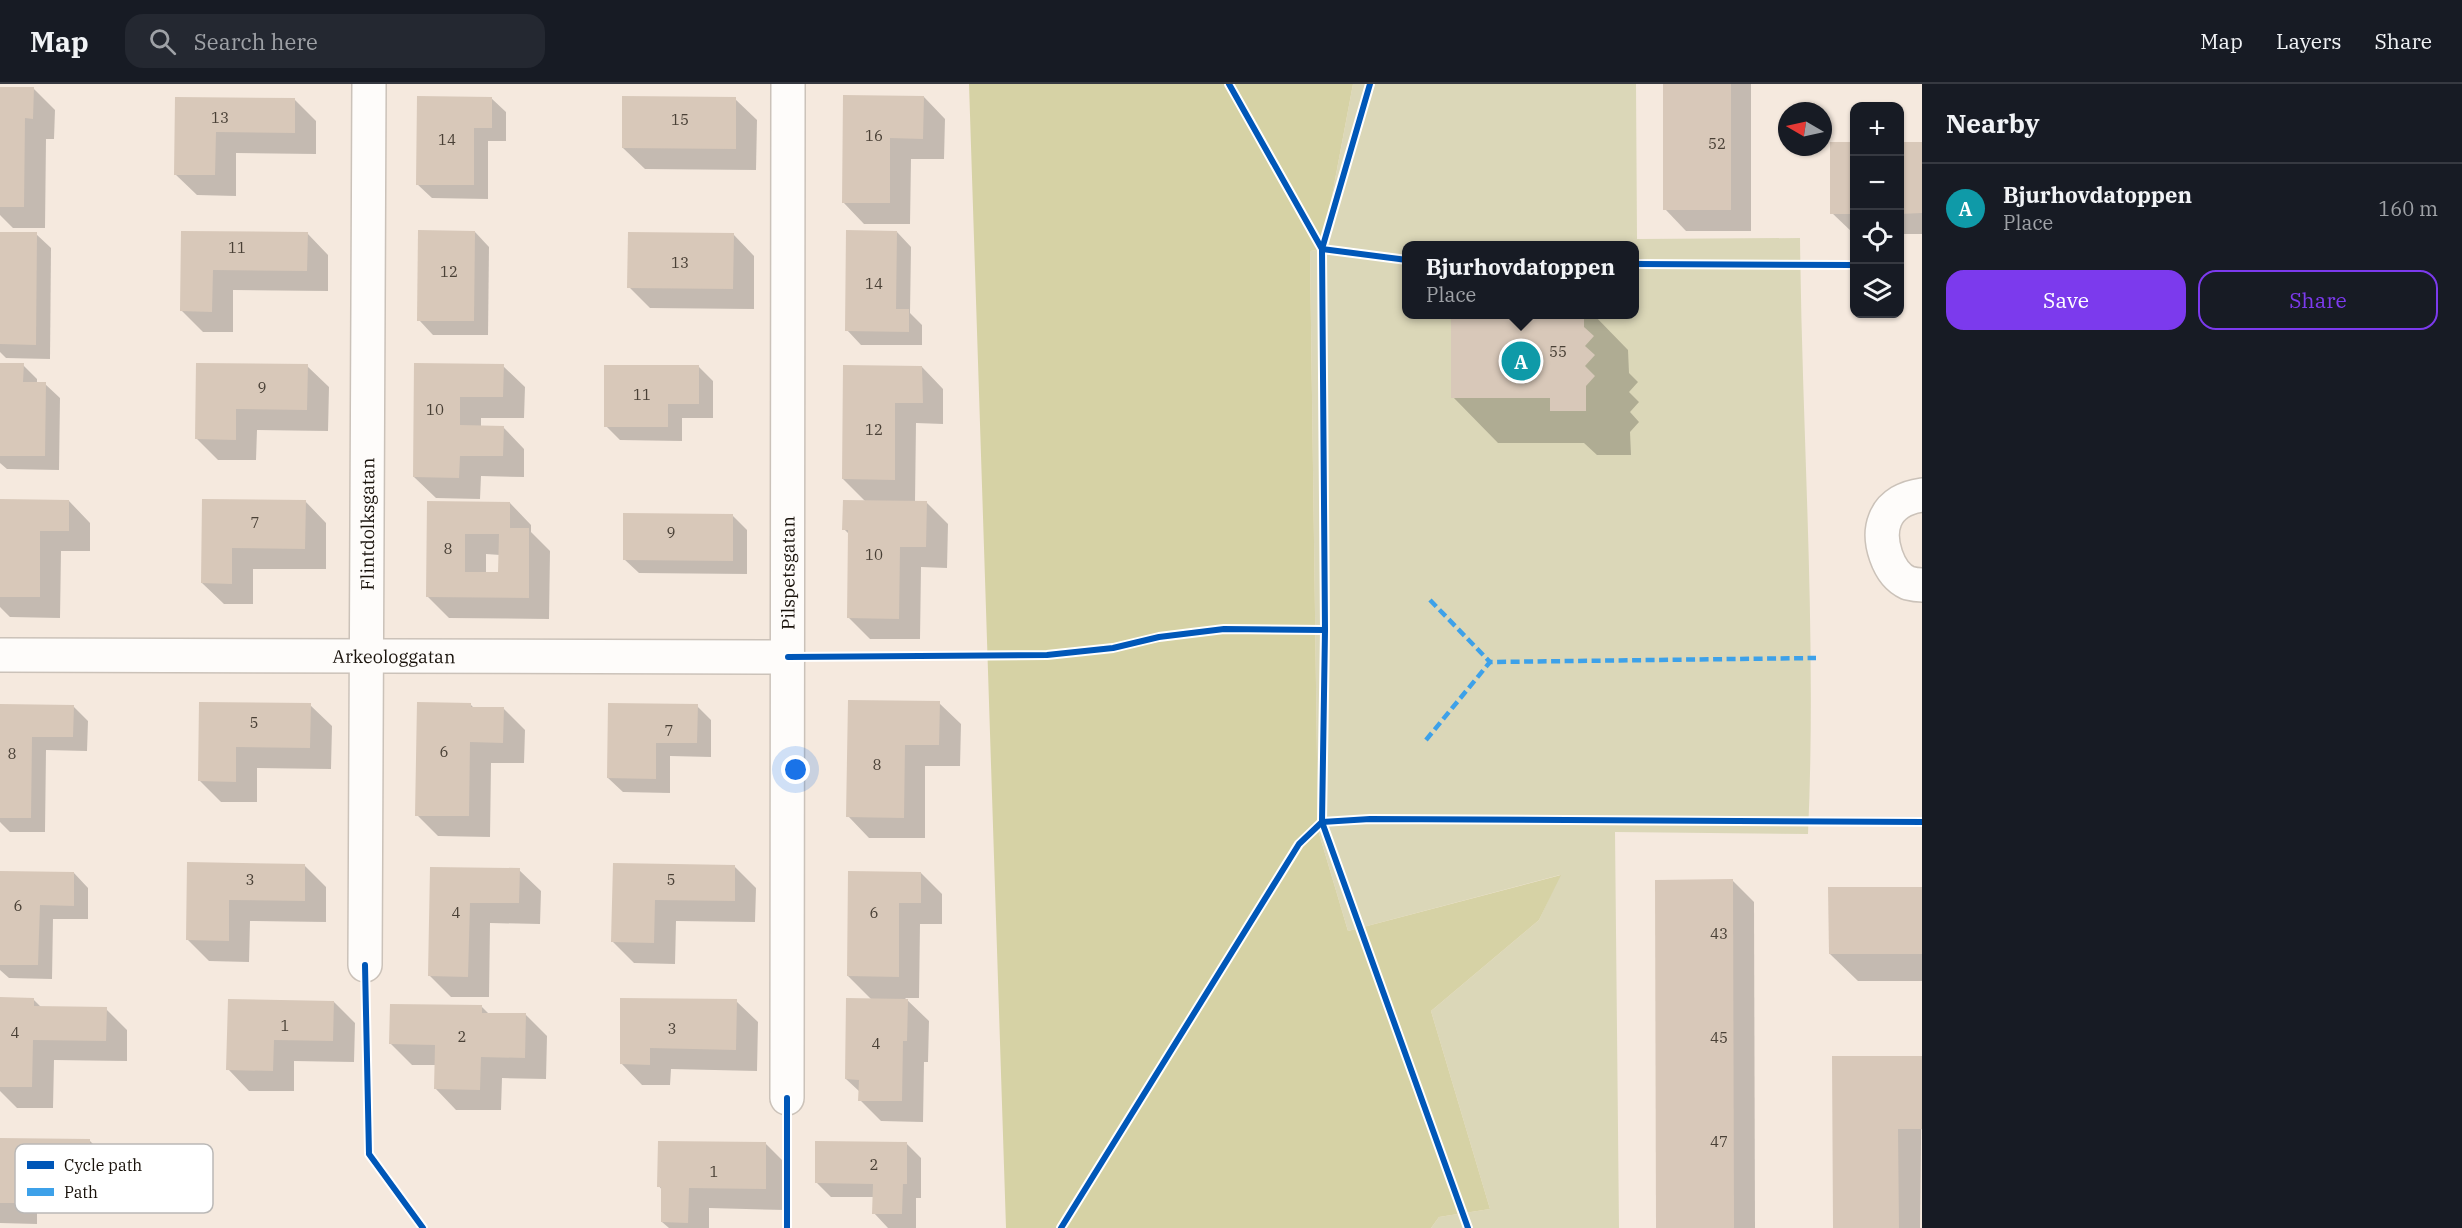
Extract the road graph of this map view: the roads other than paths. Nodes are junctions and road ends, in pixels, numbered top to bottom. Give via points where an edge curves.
1 (369, 84) edge
2 (788, 84) edge
3 (1922, 495) edge
4 (1922, 585) edge
5 (0, 655) edge
6 (366, 656) junction
7 (788, 657) junction
8 (365, 965) dead end
9 (787, 1098) dead end

1 - 6 street, Flintdolksgatan
2 - 7 street, Pilspetsgatan
3 - 4 street via 1896,505 1885,520 1883,544 1891,567 1907,582
5 - 6 street, Arkeologgatan
6 - 7 street, Arkeologgatan
6 - 8 street, Flintdolksgatan
7 - 9 street, Pilspetsgatan

